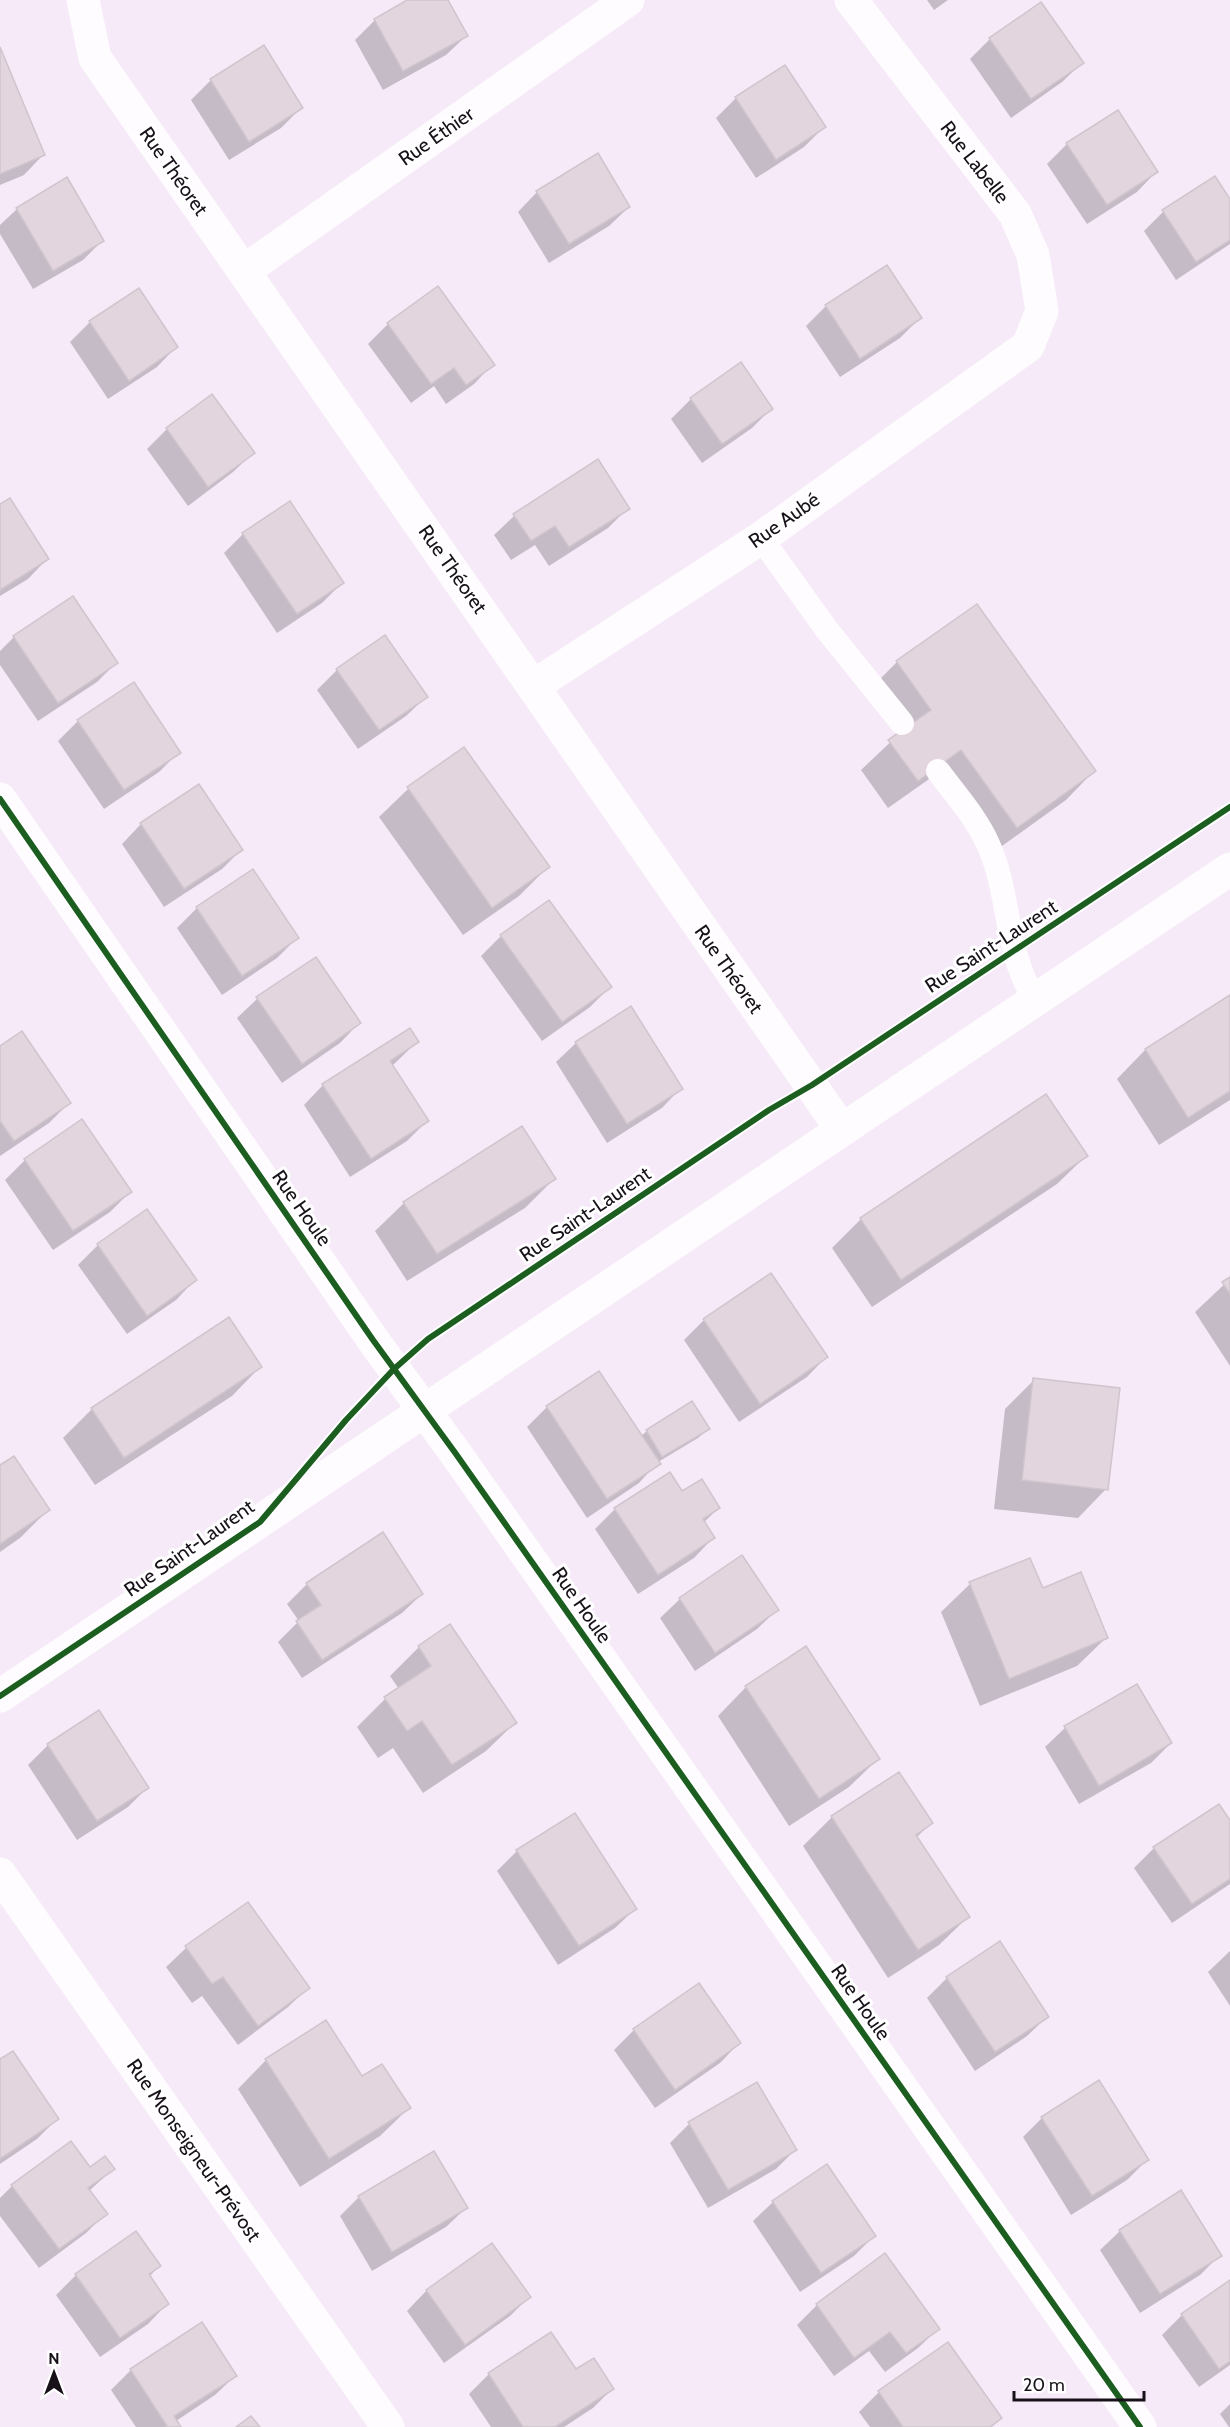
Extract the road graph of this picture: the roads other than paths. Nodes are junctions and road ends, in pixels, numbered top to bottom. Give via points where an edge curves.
1 (83, 0) edge
2 (628, 0) edge
3 (851, 0) edge
4 (244, 271) junction
5 (1028, 346) joint
6 (761, 538) junction
7 (535, 685) junction
8 (903, 723) dead end
9 (938, 771) dead end
10 (0, 799) edge
11 (1230, 869) edge
12 (1035, 999) junction
13 (842, 1130) junction
14 (424, 1411) junction
15 (0, 1696) edge
16 (0, 1874) edge
17 (388, 2427) edge
18 (1140, 2427) edge

1 - 4 street, Rue Théoret via 96,58
2 - 4 street, Rue Éthier
3 - 5 street, Rue Labelle via 1015,214 1033,255 1042,311
4 - 7 street, Rue Théoret
5 - 6 street, Rue Aubé
6 - 7 street, Rue Aubé
6 - 8 lane via 827,630
7 - 13 street, Rue Théoret
9 - 12 lane via 975,820 988,845 1018,969
10 - 14 street, Rue Houle
11 - 12 street, Rue Saint-Laurent
12 - 13 street, Rue Saint-Laurent
13 - 14 street, Rue Saint-Laurent
14 - 15 street, Rue Saint-Laurent
14 - 18 street, Rue Houle
16 - 17 street, Rue Monseigneur-Prévost

